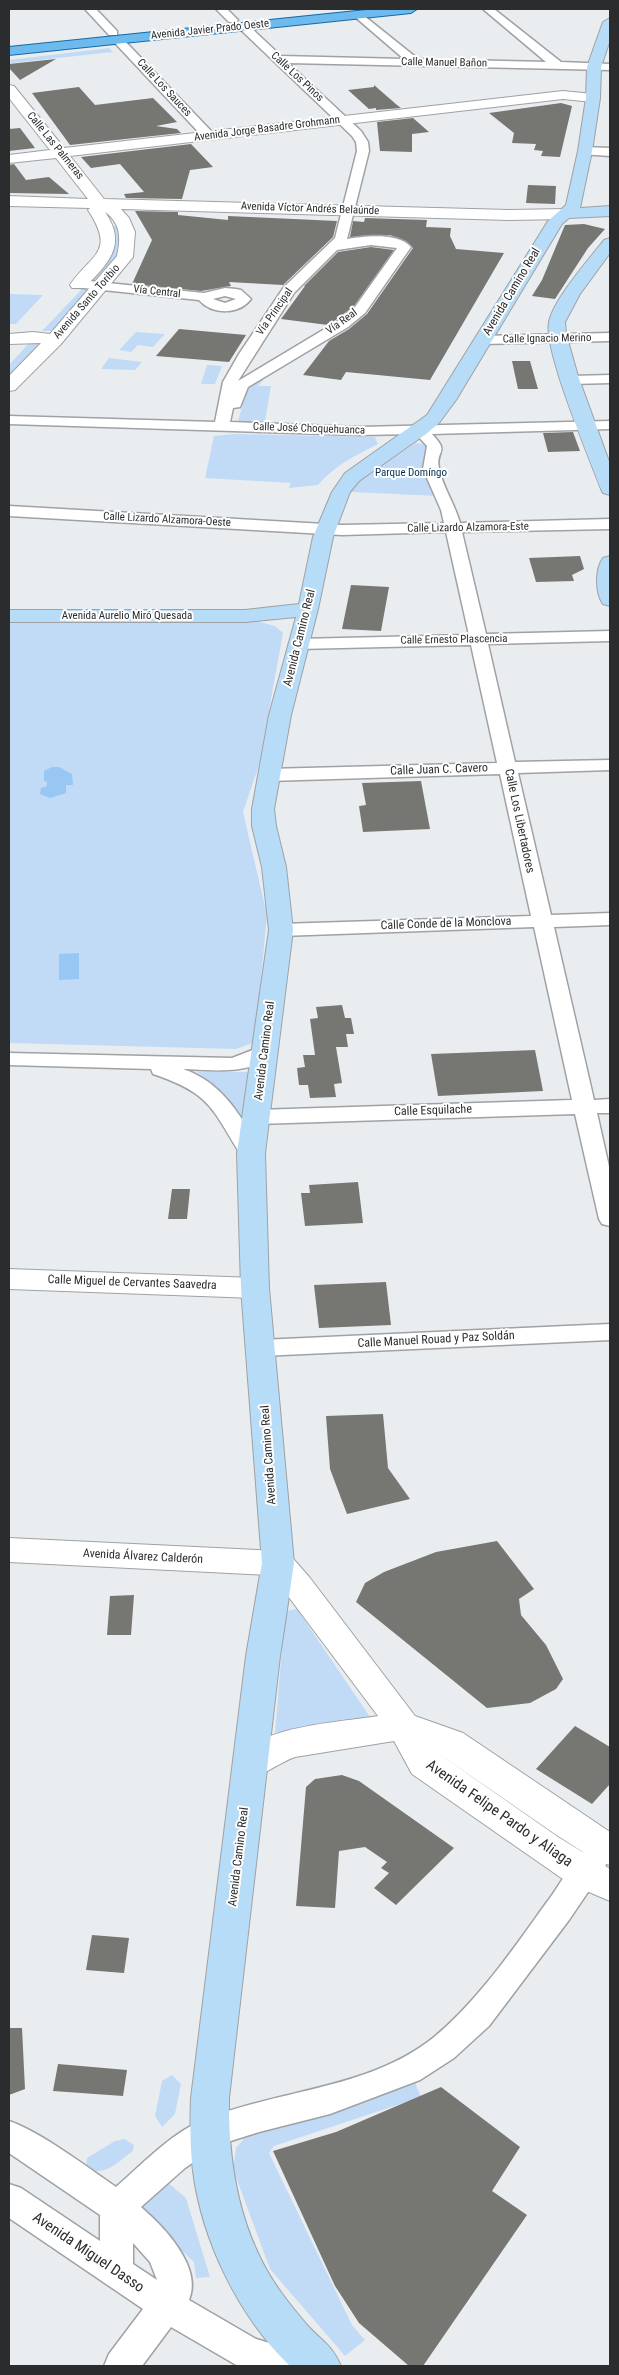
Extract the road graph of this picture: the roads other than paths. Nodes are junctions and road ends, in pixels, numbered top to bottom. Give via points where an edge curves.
1 (90, 9) edge
2 (221, 9) edge
3 (344, 9) edge
4 (411, 9) edge
5 (488, 9) edge
6 (358, 14) junction
7 (610, 22) edge
8 (238, 24) junction
9 (116, 36) junction
10 (608, 38) edge
11 (9, 44) edge
12 (9, 52) edge
13 (278, 59) junction
14 (415, 62) junction
15 (558, 66) junction
16 (594, 67) junction
17 (610, 67) edge
18 (9, 89) edge
19 (593, 98) junction
20 (526, 99) junction
21 (343, 120) junction
22 (209, 136) junction
23 (585, 151) junction
24 (610, 152) edge
25 (61, 153) junction
26 (9, 159) edge
27 (9, 201) edge
28 (100, 204) junction
29 (354, 211) junction
30 (610, 211) edge
31 (566, 214) junction
32 (124, 225) junction
33 (107, 227) junction
34 (370, 241) junction
35 (610, 243) edge
36 (336, 247) junction
37 (101, 286) junction
38 (74, 290) joint
39 (266, 304) junction
40 (38, 331) junction
41 (610, 337) edge
42 (557, 338) junction
43 (9, 339) edge
44 (55, 340) junction
45 (484, 340) junction
46 (14, 357) dead end
47 (235, 372) junction
48 (255, 376) junction
49 (610, 379) edge
50 (571, 380) junction
51 (9, 386) edge
52 (9, 420) edge
53 (610, 425) edge
54 (588, 426) junction
55 (226, 427) junction
56 (420, 430) junction
57 (609, 478) edge
58 (9, 511) edge
59 (610, 524) edge
60 (452, 528) junction
61 (325, 530) junction
62 (609, 570) edge
63 (610, 600) edge
64 (308, 608) junction
65 (9, 616) edge
66 (245, 616) junction
67 (610, 636) edge
68 (300, 639) junction
69 (477, 640) junction
70 (610, 765) edge
71 (507, 767) junction
72 (268, 775) junction
73 (610, 919) edge
74 (541, 921) junction
75 (281, 930) junction
76 (263, 1052) junction
77 (9, 1059) edge
78 (134, 1062) junction
79 (610, 1106) edge
80 (584, 1107) junction
81 (256, 1117) junction
82 (251, 1153) junction
83 (610, 1219) edge
84 (9, 1279) edge
85 (255, 1288) junction
86 (610, 1332) edge
87 (261, 1348) junction
88 (9, 1550) edge
89 (278, 1563) junction
90 (403, 1726) junction
91 (250, 1765) junction
92 (602, 1864) edge
93 (208, 2133) junction
94 (9, 2136) edge
95 (9, 2199) edge
96 (117, 2207) junction
97 (116, 2272) junction
98 (167, 2306) junction
99 (121, 2366) edge
100 (295, 2366) edge
101 (320, 2366) edge

1 - 9 street, Calle Los Sauces
2 - 8 street, Calle Los Pinos
3 - 8 main road, Avenida Javier Prado Oeste
4 - 6 main road, Avenida Javier Prado Oeste
5 - 15 street
6 - 8 main road, Avenida Javier Prado Oeste
6 - 14 street
7 - 10 main road, Avenida Camino Real
8 - 9 main road, Avenida Javier Prado Oeste
8 - 13 street, Calle Los Pinos
9 - 11 main road, Avenida Javier Prado Oeste
9 - 12 main road, Avenida Javier Prado Oeste
9 - 22 street, Calle Los Sauces
10 - 16 main road, Avenida Camino Real
13 - 14 street, Calle Manuel Bañon
13 - 21 street, Calle Los Pinos
14 - 15 street, Calle Manuel Bañon
15 - 16 street, Calle Manuel Bañon
16 - 17 street, Calle Manuel Bañon
16 - 19 main road, Avenida Camino Real
16 - 20 street, Avenida Jorge Basadre Grohmann via 578,82
18 - 25 street, Calle Las Palmeras
19 - 20 street, Avenida Jorge Basadre Grohmann via 563,95
19 - 23 main road, Avenida Camino Real
20 - 21 street, Avenida Jorge Basadre Grohmann
21 - 22 street, Avenida Jorge Basadre Grohmann
21 - 29 street, Calle Los Pinos via 362,142
22 - 25 street, Avenida Jorge Basadre Grohmann
23 - 24 street
23 - 31 main road, Avenida Camino Real via 573,207
25 - 26 street, Avenida Jorge Basadre Grohmann
25 - 28 street, Calle Las Palmeras
27 - 28 street, Avenida Víctor Andrés Belaúnde
28 - 29 street, Avenida Víctor Andrés Belaúnde
28 - 32 street via 114,209
28 - 33 street, Avenida Santo Toribio via 96,208
29 - 31 street, Avenida Víctor Andrés Belaúnde
29 - 34 street via 356,234
29 - 36 street, Vía Principal
30 - 31 main road, Avenida Víctor Andrés Belaúnde
31 - 45 main road, Avenida Camino Real via 556,221
32 - 33 street
32 - 37 street, Avenida Santo Toribio via 128,246 125,257
33 - 38 street, Avenida Santo Toribio via 106,250
34 - 36 street, Vía Real via 348,242
34 - 48 street, Vía Real via 396,243 404,247 360,310 343,324
35 - 42 main road via 560,313
36 - 39 street, Vía Principal
37 - 38 street, Vía Central
37 - 39 street, Vía Central via 206,297 206,302 214,306 238,301
37 - 44 street, Avenida Santo Toribio
39 - 47 street, Vía Principal
40 - 43 street
40 - 44 street
40 - 46 street
41 - 42 street, Calle Ignacio Merino
42 - 45 street, Calle Ignacio Merino
42 - 50 main road
44 - 51 street, Avenida Santo Toribio
45 - 56 main road, Avenida Camino Real via 447,400
47 - 48 street via 242,377
47 - 55 street, Vía Principal via 230,382
48 - 55 street, Vía Real via 239,388
49 - 50 street
50 - 54 main road
52 - 55 street, Calle José Choquehuanca
53 - 54 street, Calle José Choquehuanca
54 - 56 street, Calle José Choquehuanca
54 - 57 main road
55 - 56 street, Calle José Choquehuanca via 316,431
56 - 60 street, Calle Los Libertadores via 434,445 432,469 449,510
56 - 61 main road, Avenida Camino Real via 352,477 340,492
58 - 61 street, Calle Lizardo Alzamora-Oeste
59 - 60 street, Calle Lizardo Alzamora-Este
60 - 61 street, Calle Lizardo Alzamora-Este
60 - 69 street, Calle Los Libertadores
61 - 64 main road, Avenida Camino Real
62 - 63 main road
64 - 66 main road, Avenida Aurelio Miró Quesada
64 - 68 main road, Avenida Camino Real
65 - 66 main road, Avenida Aurelio Miró Quesada
66 - 68 main road, Avenida Aurelio Miró Quesada via 276,623
67 - 69 street, Calle Ernesto Plascencia
68 - 69 street, Calle Ernesto Plascencia
68 - 72 main road, Avenida Camino Real
69 - 71 street, Calle Los Libertadores
70 - 71 street, Calle Juan C. Cavero
71 - 72 street, Calle Juan C. Cavero
71 - 74 street, Calle Los Libertadores
72 - 75 main road, Avenida Camino Real via 264,826 274,867
73 - 74 street, Calle Conde de la Monclova
74 - 75 street, Calle Conde de la Monclova
74 - 80 street, Calle Los Libertadores
75 - 76 main road, Avenida Camino Real
76 - 78 street via 232,1064
76 - 81 main road, Avenida Camino Real
77 - 78 street
78 - 82 street via 185,1076 206,1088 222,1103
79 - 80 street, Calle Esquilache
80 - 81 street, Calle Esquilache
80 - 83 street, Calle Los Libertadores
81 - 82 main road, Avenida Camino Real
82 - 85 main road, Avenida Camino Real
84 - 85 street, Calle Miguel de Cervantes Saavedra
85 - 87 main road, Avenida Camino Real
86 - 87 street, Calle Manuel Rouad y Paz Soldán
87 - 89 main road, Avenida Camino Real
88 - 89 street, Avenida Álvarez Calderón
89 - 90 street, Avenida Felipe Pardo y Aliaga
89 - 91 main road, Avenida Camino Real via 262,1656
90 - 91 street via 295,1743 274,1749
90 - 92 street, Avenida Felipe Pardo y Aliaga via 424,1764
91 - 93 main road, Avenida Camino Real
92 - 93 street via 558,1911 478,2016 443,2048 409,2070 330,2100
93 - 96 street via 174,2157
93 - 101 main road, Avenida Camino Real via 222,2210 248,2276 292,2340
94 - 96 street
95 - 97 street, Avenida Miguel Dasso
96 - 97 street
96 - 98 street via 152,2240 174,2270 176,2289
97 - 98 street, Avenida Miguel Dasso
98 - 99 street
98 - 100 street, Avenida Miguel Dasso via 249,2354

